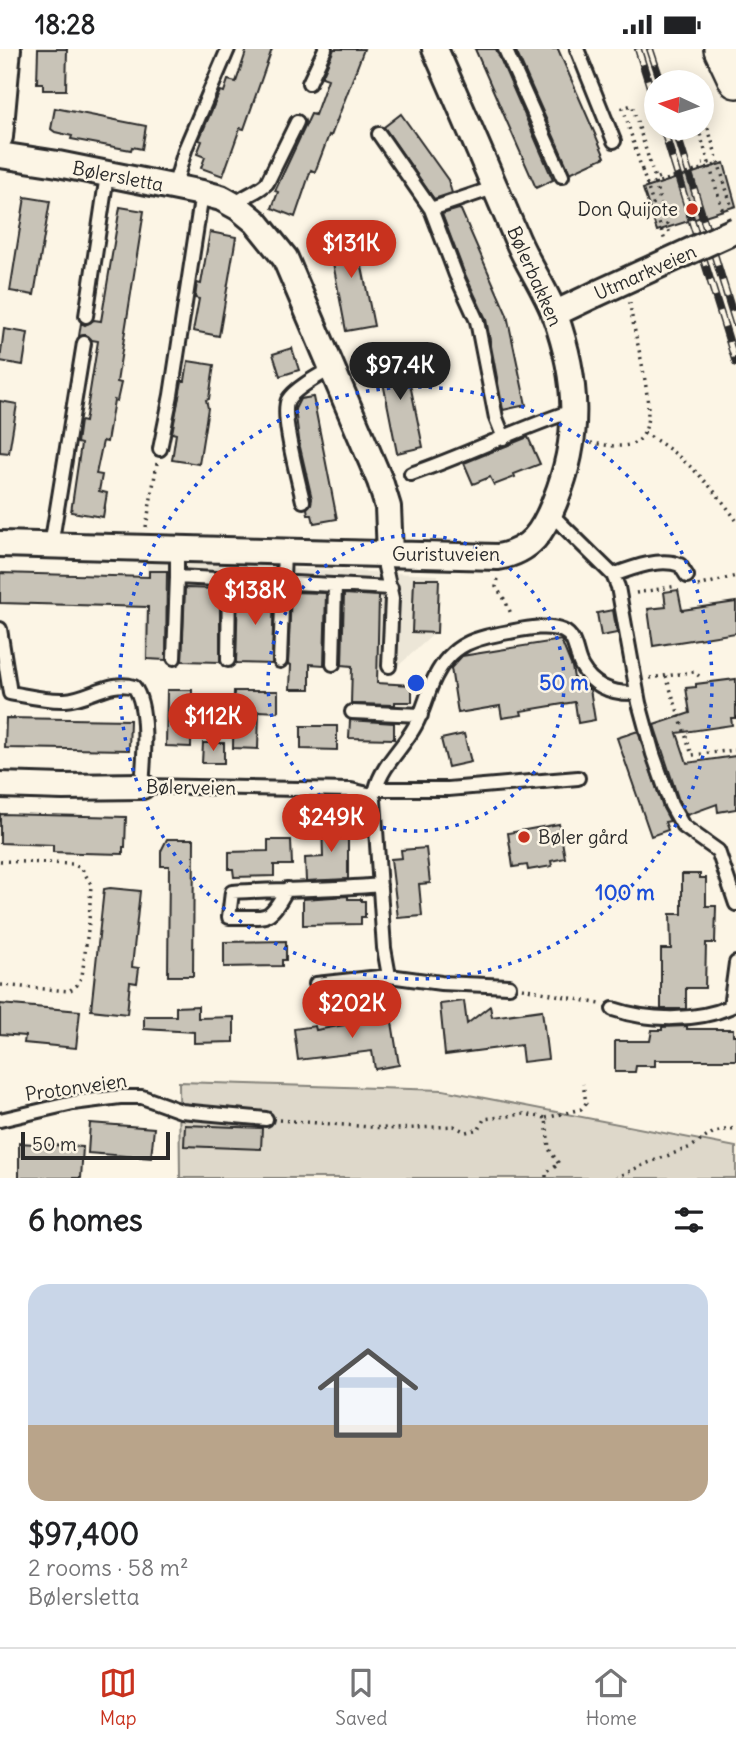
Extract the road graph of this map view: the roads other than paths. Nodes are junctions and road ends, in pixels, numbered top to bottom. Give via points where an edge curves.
1 (8, 49) edge
2 (228, 49) edge
3 (325, 49) edge
4 (435, 49) edge
5 (505, 49) edge
6 (577, 49) edge
7 (721, 49) edge
8 (736, 81) edge
9 (309, 83) dead end
10 (297, 122) dead end
11 (379, 134) dead end
12 (0, 137) edge
13 (614, 141) dead end
14 (0, 155) edge
15 (107, 175) junction
16 (562, 176) dead end
17 (174, 187) junction
18 (496, 187) junction
19 (202, 193) junction
20 (234, 205) junction
21 (431, 209) junction
22 (735, 222) edge
23 (554, 314) junction
24 (86, 316) dead end
25 (84, 343) dead end
26 (332, 369) junction
27 (575, 409) junction
28 (505, 438) junction
29 (160, 449) road end
30 (411, 474) dead end
31 (303, 501) dead end
32 (550, 513) junction
33 (0, 544) edge
34 (51, 546) junction
35 (177, 549) junction
36 (284, 552) junction
37 (386, 554) junction
38 (613, 575) junction
39 (687, 576) dead end
40 (177, 577) junction
41 (229, 580) junction
42 (283, 583) junction
43 (335, 585) junction
44 (391, 588) junction
45 (0, 629) edge
46 (174, 658) dead end
47 (228, 660) dead end
48 (280, 661) dead end
49 (333, 664) dead end
50 (388, 666) dead end
51 (636, 687) junction
52 (352, 712) dead end
53 (421, 715) junction
54 (578, 778) dead end
55 (0, 785) edge
56 (142, 786) junction
57 (374, 792) junction
58 (380, 884) junction
59 (287, 889) dead end
60 (736, 904) edge
61 (736, 963) edge
62 (389, 976) junction
63 (316, 984) dead end
64 (509, 986) road end
65 (733, 1006) edge
66 (613, 1009) road end
67 (0, 1119) edge
68 (266, 1119) road end

1 - 12 street
2 - 17 lane
3 - 9 lane
4 - 18 street, Bølerbakken
5 - 16 lane
6 - 13 lane
7 - 8 main road
10 - 20 lane via 267,183
11 - 21 lane
14 - 15 street, Bølersletta
15 - 17 street, Bølersletta
15 - 24 lane
17 - 19 street, Bølersletta
18 - 21 lane
18 - 23 street, Bølerbakken
19 - 20 street, Bølersletta
19 - 29 lane
20 - 26 street, Bølersletta via 257,222 285,258
21 - 28 lane via 477,321 496,418
22 - 23 street, Utmarkveien, bridge via 671,260
23 - 27 street, Bølerbakken
25 - 34 lane
26 - 31 lane via 289,398 286,407
26 - 37 street, Bølersletta via 386,499
27 - 28 lane
27 - 32 street, Bølerbakken via 566,475
28 - 30 lane
32 - 37 street, Guristuveien via 528,546 515,554
32 - 38 lane
33 - 34 street, Guristuveien
34 - 35 street, Guristuveien
35 - 36 street, Guristuveien
35 - 40 lane
36 - 37 street, Guristuveien
36 - 42 lane
37 - 44 lane
38 - 39 lane via 670,562 680,565
38 - 51 lane
40 - 41 lane
40 - 46 lane
41 - 42 lane
41 - 47 lane
42 - 43 lane
42 - 48 lane
43 - 44 lane
43 - 49 lane
44 - 50 lane
45 - 56 lane via 10,693 65,700 116,685 134,687 143,727
51 - 53 lane via 619,693 600,686 583,669 573,640 562,630 505,633 468,641 457,649 436,676
51 - 60 lane via 676,818 718,851
52 - 53 lane
53 - 57 lane
54 - 57 lane, Bølerveien
55 - 56 street, Bølerveien
56 - 57 lane, Bølerveien
57 - 58 lane
58 - 59 lane
58 - 62 lane
61 - 65 lane
62 - 63 lane
62 - 64 lane
65 - 66 lane via 685,1016 642,1016
67 - 68 lane, Protonveien via 73,1103 142,1097 181,1111

